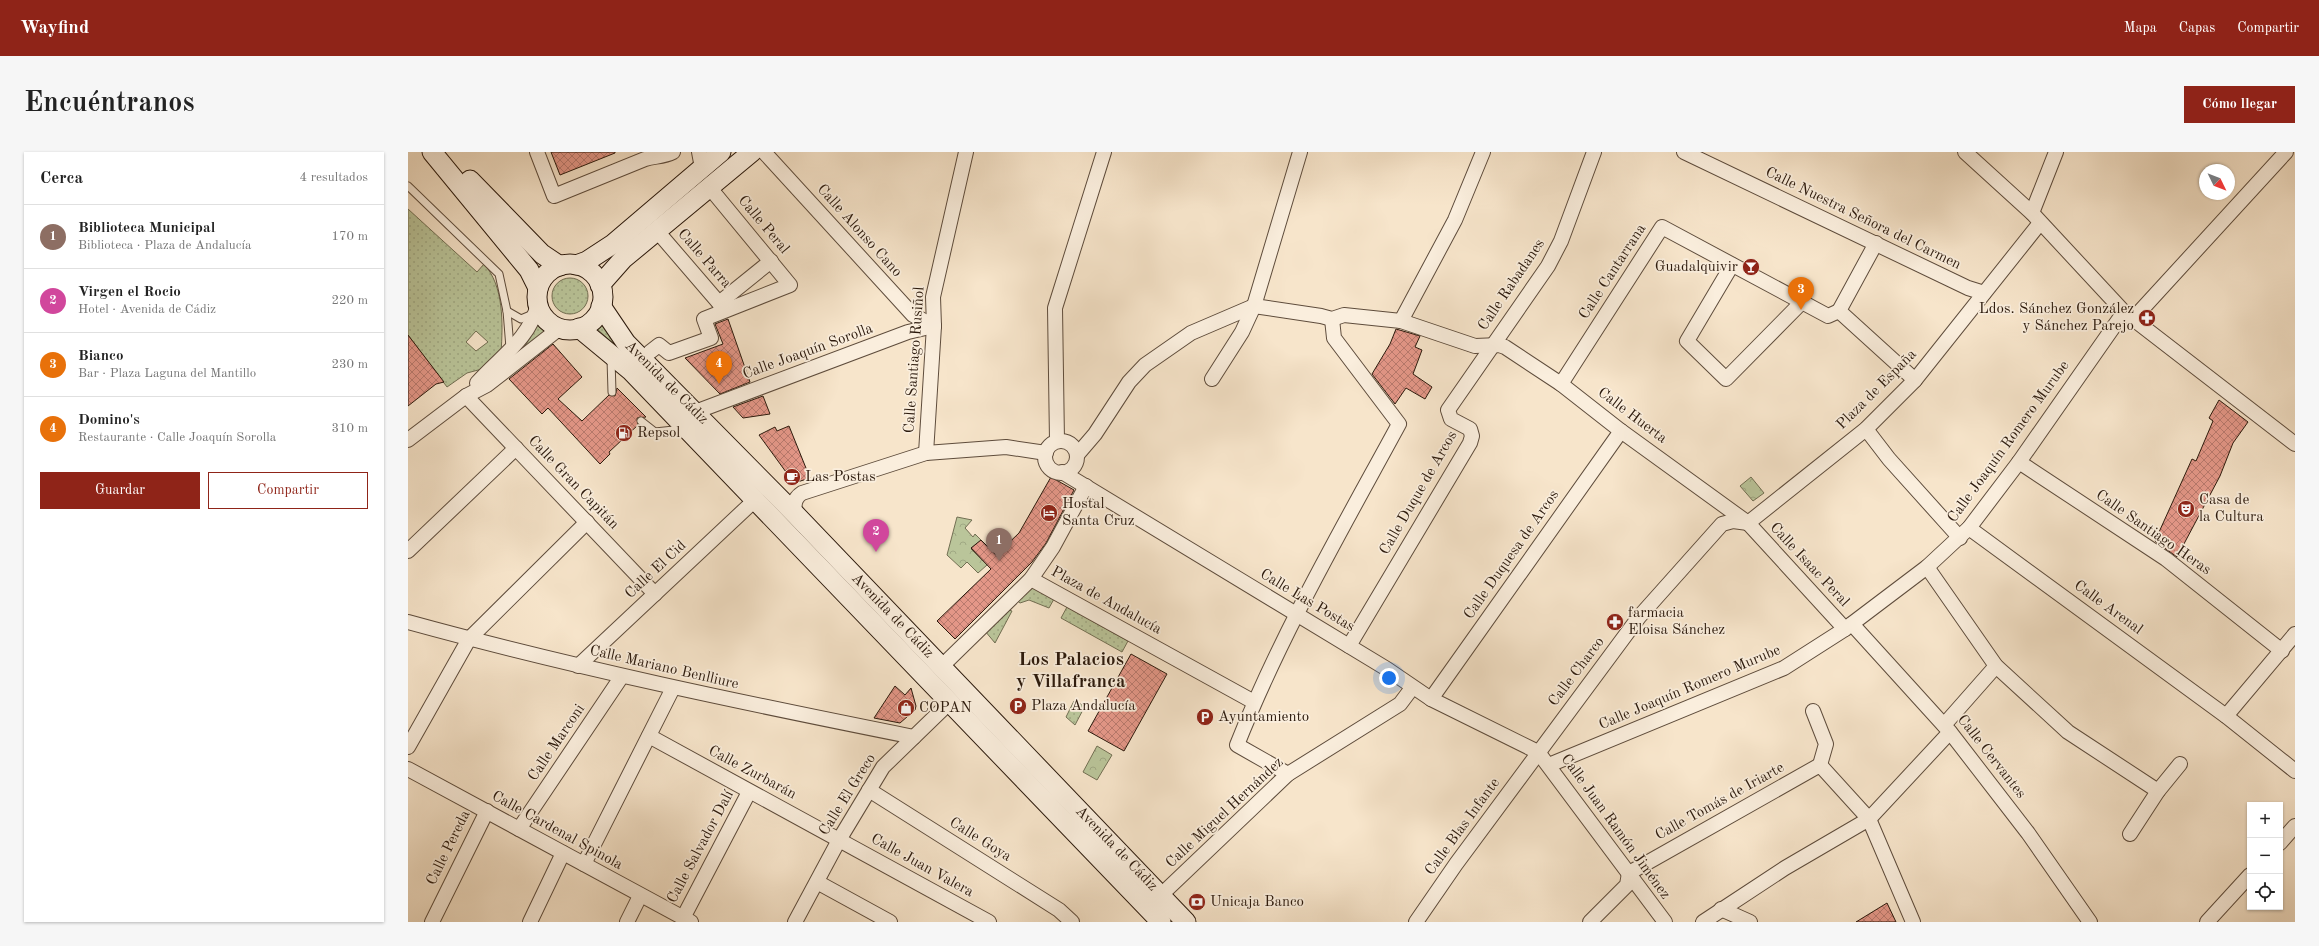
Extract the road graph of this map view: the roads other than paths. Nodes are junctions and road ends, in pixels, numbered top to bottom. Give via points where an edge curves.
1 (432, 152) edge
2 (439, 152) edge
3 (537, 152) edge
4 (673, 152) edge
5 (721, 152) edge
6 (752, 152) edge
7 (764, 152) edge
8 (966, 152) edge
9 (1104, 152) edge
10 (1300, 152) edge
11 (1483, 152) edge
12 (1594, 152) edge
13 (1684, 152) edge
14 (1965, 152) edge
15 (2056, 152) edge
16 (2286, 152) edge
17 (700, 160) edge
18 (408, 186) edge
19 (710, 188) junction
20 (2036, 218) junction
21 (657, 230) junction
22 (1876, 243) junction
23 (771, 262) junction
24 (568, 265) junction
25 (1732, 265) junction
26 (600, 285) junction
27 (1984, 293) junction
28 (538, 301) junction
29 (1801, 303) junction
30 (601, 306) junction
31 (722, 306) junction
32 (1254, 306) junction
33 (507, 311) junction
34 (1839, 311) junction
35 (2128, 316) junction
36 (1332, 319) junction
37 (1401, 321) junction
38 (934, 326) junction
39 (560, 328) junction
40 (579, 328) junction
41 (1491, 346) junction
42 (510, 351) junction
43 (608, 351) junction
44 (650, 352) dead end
45 (1212, 378) dead end
46 (1915, 380) junction
47 (1561, 384) junction
48 (612, 392) dead end
49 (466, 396) junction
50 (695, 412) junction
51 (641, 422) dead end
52 (1866, 429) junction
53 (1621, 431) junction
54 (690, 432) junction
55 (408, 440) edge
56 (1057, 441) junction
57 (2295, 444) edge
58 (516, 448) junction
59 (926, 453) junction
60 (1046, 453) junction
61 (1077, 455) junction
62 (2019, 462) junction
63 (1062, 472) junction
64 (1086, 486) junction
65 (756, 499) junction
66 (796, 515) junction
67 (587, 522) junction
68 (1748, 523) junction
69 (1964, 533) junction
70 (408, 552) edge
71 (1927, 567) junction
72 (1031, 579) junction
73 (655, 594) junction
74 (1298, 615) junction
75 (408, 622) edge
76 (1849, 627) junction
77 (2295, 634) edge
78 (469, 638) junction
79 (1349, 646) junction
80 (2282, 651) junction
81 (578, 666) junction
82 (1996, 666) junction
83 (941, 667) junction
84 (622, 676) junction
85 (673, 688) junction
86 (1412, 688) junction
87 (1431, 699) junction
88 (950, 702) junction
89 (1254, 702) junction
90 (1813, 711) dead end
91 (2226, 716) junction
92 (1947, 729) junction
93 (649, 736) junction
94 (914, 737) junction
95 (408, 747) edge
96 (1538, 752) junction
97 (2180, 764) dead end
98 (1549, 765) junction
99 (1820, 765) junction
100 (408, 769) edge
101 (2295, 771) edge
102 (1288, 774) junction
103 (869, 790) junction
104 (2158, 791) junction
105 (749, 792) junction
106 (487, 811) junction
107 (1869, 819) junction
108 (2295, 826) edge
109 (519, 829) junction
110 (2130, 834) dead end
111 (2283, 839) edge
112 (839, 840) junction
113 (563, 853) junction
114 (584, 864) junction
115 (1629, 873) junction
116 (2247, 878) edge
117 (817, 882) junction
118 (640, 896) junction
119 (1160, 896) junction
120 (1721, 909) junction
121 (1056, 916) edge
122 (687, 920) edge
123 (432, 922) edge
124 (530, 922) edge
125 (627, 922) edge
126 (795, 922) edge
127 (890, 922) edge
128 (989, 922) edge
129 (1072, 922) edge
130 (1160, 922) edge
131 (1186, 922) edge
132 (1416, 922) edge
133 (1590, 922) edge
134 (1664, 922) edge
135 (1703, 922) edge
136 (1750, 922) edge
137 (1913, 922) edge
138 (2090, 922) edge
139 (2207, 922) edge

1 - 28 main road via 529,270
2 - 24 main road via 542,254
3 - 4 street via 554,196 645,160 662,158
5 - 17 main road
6 - 19 main road
7 - 38 street, Calle Alonso Cano via 913,315
8 - 38 street, Calle Santiago Rusiñol via 933,297
9 - 56 street via 1055,308
10 - 32 street
11 - 37 street via 1455,220
12 - 41 street, Calle Rabadanes via 1580,194 1554,255
13 - 22 street, Calle Nuestra Señora del Carmen
14 - 20 street
15 - 20 street, Plaza de España
16 - 35 street, Calle Joaquín Romero Murube
17 - 24 main road via 613,244 587,261
18 - 33 lane via 499,274
19 - 21 main road
19 - 23 street, Calle Peral
20 - 27 street, Plaza de España
20 - 35 street
21 - 26 main road via 623,259
21 - 31 street, Calle Parra
22 - 27 street, Calle Nuestra Señora del Carmen via 1968,288
22 - 34 street
23 - 31 street
23 - 31 street, Calle Peral via 790,285
24 - 26 main road via 590,271
24 - 28 main road via 548,273
25 - 29 street, Calle Cantarrana
25 - 29 street via 1687,341 1726,379
25 - 47 street, Calle Cantarrana via 1662,227
26 - 30 main road via 603,295
27 - 46 street, Plaza de España
28 - 33 lane via 528,317 521,319
28 - 39 main road via 546,320
28 - 42 street via 525,334
29 - 34 street, Calle Cantarrana via 1828,316
30 - 40 main road via 592,321
30 - 50 main road, Avenida de Cádiz via 626,343
31 - 44 street via 704,319 710,338 679,351 669,353 659,345
32 - 36 street
32 - 45 street via 1242,332
32 - 61 street via 1191,333 1145,365 1129,382 1096,434
33 - 42 lane
34 - 46 street
35 - 57 street
35 - 62 street, Calle Joaquín Romero Murube
36 - 37 street, Calle Huerta via 1344,315
36 - 74 street via 1334,338 1399,424
37 - 41 street, Calle Huerta via 1476,346
38 - 50 street, Calle Joaquín Sorolla via 908,332
38 - 59 street, Calle Santiago Rusiñol
39 - 40 main road
39 - 49 street via 487,385
40 - 43 main road, Avenida de Cádiz
41 - 47 street, Calle Huerta via 1502,345
41 - 79 street, Calle Duque de Arcos via 1448,410 1451,419 1470,429 1470,443
42 - 49 street
43 - 48 lane
43 - 54 main road, Avenida de Cádiz
46 - 52 street, Plaza de España
47 - 53 street, Calle Huerta
49 - 55 street
49 - 58 street, Calle Gran Capitán
50 - 66 main road, Avenida de Cádiz
51 - 54 lane via 655,432 680,429
52 - 68 street, Plaza de España
52 - 69 street, Calle Arenal via 1889,459
53 - 68 street, Calle Huerta
53 - 87 street, Calle Duquesa de Arcos
54 - 65 main road, Avenida de Cádiz
56 - 60 street
56 - 61 street via 1070,444
58 - 67 street, Calle Gran Capitán
58 - 70 street
59 - 60 street via 1006,447
59 - 66 street via 802,493 795,500
60 - 63 street via 1048,466
61 - 63 street via 1073,467
62 - 69 street, Calle Joaquín Romero Murube
62 - 80 street, Calle Santiago Heras via 2166,559
63 - 64 street, Calle Las Postas
64 - 72 street via 1053,547
64 - 74 street, Calle Las Postas
65 - 73 street, Calle El Cid
65 - 88 main road, Avenida de Cádiz
66 - 83 main road, Avenida de Cádiz
67 - 73 street, Calle Gran Capitán
67 - 78 street
68 - 76 street, Calle Isaac Peral
68 - 96 street, Calle Charco via 1730,521 1719,527 1639,617
69 - 71 street, Calle Joaquín Romero Murube
69 - 91 street, Calle Arenal
71 - 76 street, Calle Joaquín Romero Murube
71 - 82 street
72 - 83 street, Plaza de Andalucía
72 - 89 street, Plaza de Andalucía
73 - 81 street, Calle El Cid
74 - 79 street, Calle Las Postas
74 - 89 street
75 - 78 street, Calle Mariano Benlliure
76 - 92 street, Calle Cervantes
76 - 98 street, Calle Joaquín Romero Murube via 1773,674
77 - 80 street
78 - 81 street, Calle Mariano Benlliure
78 - 95 street
79 - 86 street, Calle Las Postas
80 - 91 street
81 - 84 street, Calle Mariano Benlliure
82 - 92 street
82 - 104 street via 2068,732
83 - 119 main road, Avenida de Cádiz
84 - 85 street, Calle Mariano Benlliure
84 - 109 street, Calle Marconi
85 - 93 street
85 - 94 street, Calle Mariano Benlliure
86 - 87 street, Calle Las Postas
86 - 102 street, Calle Miguel Hernández via 1400,704
87 - 96 street, Calle Las Postas
88 - 94 street, Calle El Greco
88 - 130 main road, Avenida de Cádiz
89 - 102 street via 1236,746
90 - 99 street via 1826,744
91 - 101 street, Calle Arenal
92 - 107 street
92 - 138 street, Calle Cervantes via 2028,833
93 - 105 street, Calle Zurbarán
93 - 114 street
94 - 103 street, Calle El Greco via 883,767
96 - 98 street, Calle Juan Ramón Jiménez
96 - 132 street, Calle Blas Infante
97 - 104 street
98 - 115 street, Calle Juan Ramón Jiménez
99 - 107 street
99 - 115 street, Calle Tomás de Iriarte
100 - 106 street, Calle Cardenal Spinola
102 - 119 street, Calle Miguel Hernández
103 - 112 street, Calle El Greco
103 - 121 street, Calle Goya
104 - 110 street
105 - 112 street, Calle Zurbarán
105 - 122 street, Calle Salvador Dalí
106 - 109 street, Calle Cardenal Spinola
106 - 123 street, Calle Pereda
107 - 120 street
107 - 137 street
108 - 111 street
109 - 113 street, Calle Cardenal Spinola
112 - 117 street, Calle El Greco
112 - 128 street, Calle Juan Valera
113 - 114 street, Calle Cardenal Spinola
113 - 124 street
114 - 118 street, Calle Cardenal Spinola
115 - 133 street via 1627,885
115 - 134 street, Calle Juan Ramón Jiménez
116 - 139 street
117 - 126 street, Calle El Greco
117 - 127 street
118 - 122 street, Calle Cardenal Spinola
118 - 125 street
119 - 130 street
119 - 131 main road, Avenida de Cádiz
120 - 135 street
120 - 136 street
121 - 129 street, Calle Goya

